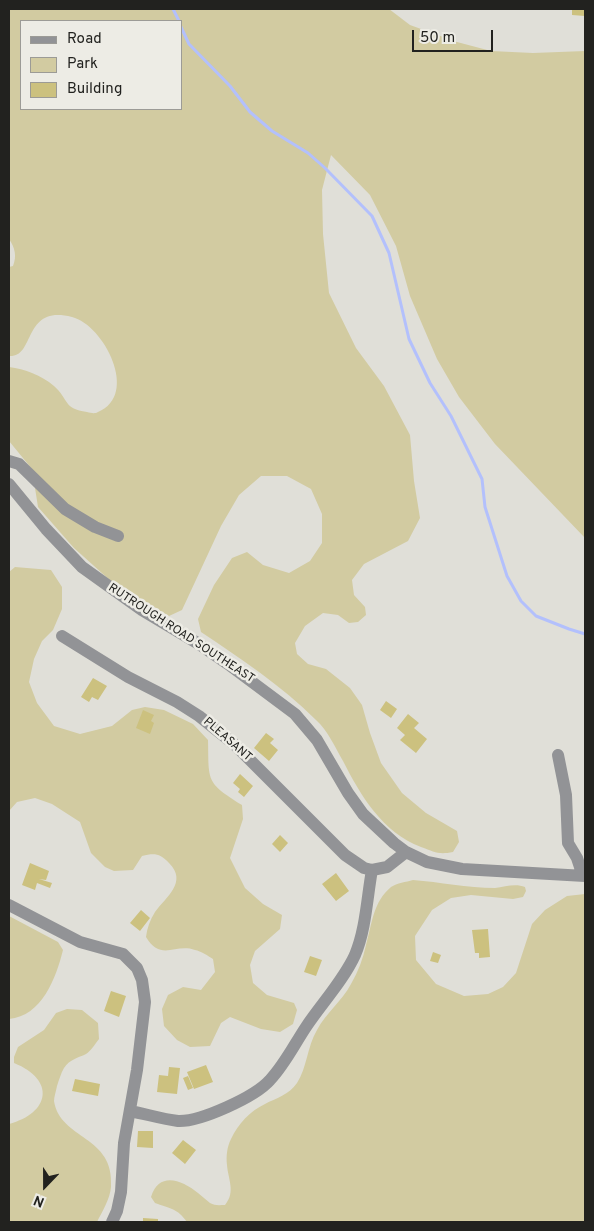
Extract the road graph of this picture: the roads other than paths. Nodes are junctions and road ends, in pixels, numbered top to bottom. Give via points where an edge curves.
1 (9, 461) edge
2 (9, 484) edge
3 (118, 536) dead end
4 (62, 636) dead end
5 (558, 755) dead end
6 (406, 852) junction
7 (372, 870) junction
8 (584, 876) edge
9 (9, 905) edge
10 (130, 1111) junction
11 (112, 1222) edge

1 - 3 street via 19,464 65,509
2 - 6 street, RUTROUGH ROAD SOUTHEAST via 82,567 135,606 199,644 296,714 317,740 363,814
4 - 7 street, PLEASANT via 199,716 234,744 345,855
5 - 8 street via 566,795 568,843
6 - 7 street via 386,867
6 - 8 street, RUTROUGH ROAD SOUTHEAST via 426,862 462,869
7 - 10 street via 361,935 354,956 269,1082 248,1098 190,1120 179,1121
9 - 10 street via 80,942 123,954 137,968 145,1002
10 - 11 street via 121,1192

